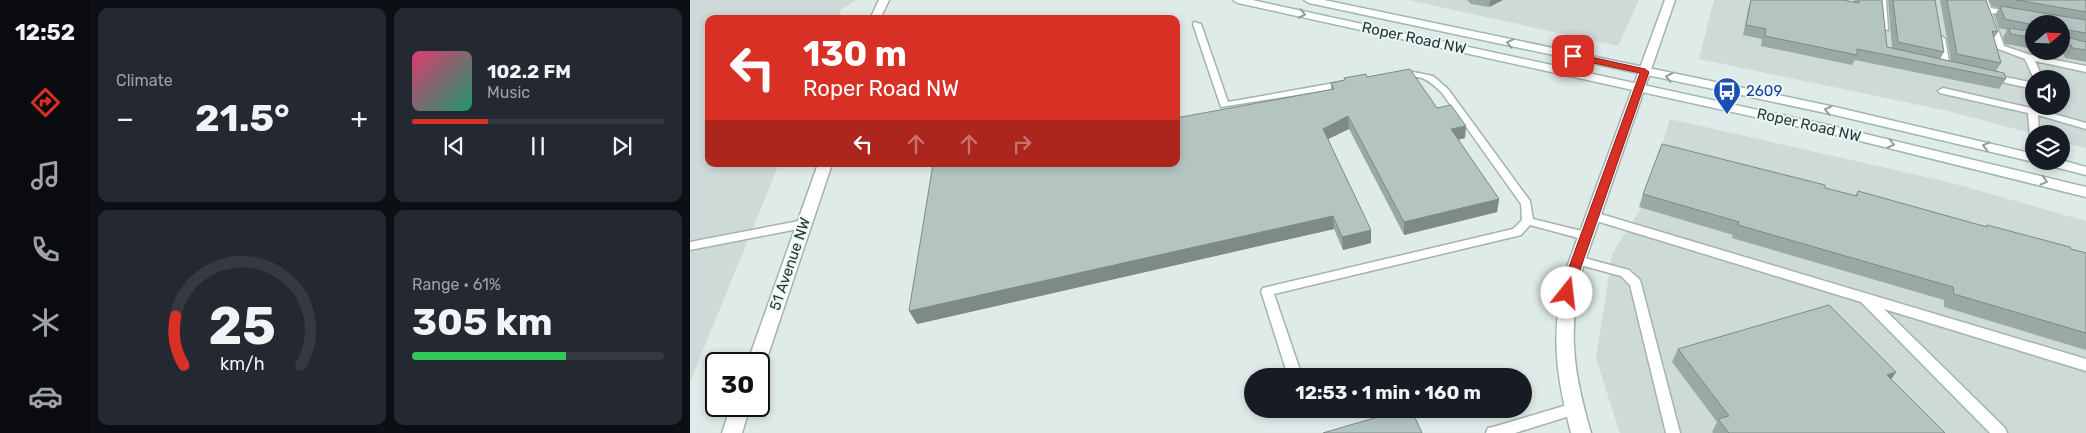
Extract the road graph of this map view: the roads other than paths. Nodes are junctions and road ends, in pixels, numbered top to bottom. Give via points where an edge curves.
1 (884, 0) edge
2 (1238, 0) edge
3 (1309, 0) edge
4 (1670, 0) edge
5 (1882, 0) edge
6 (1984, 0) edge
7 (1987, 10) junction
8 (877, 15) edge
9 (2023, 16) edge
10 (1197, 24) dead end
11 (1940, 29) edge
12 (1995, 32) junction
13 (2005, 34) edge
14 (1885, 36) edge
15 (2025, 56) edge
16 (2044, 60) edge
17 (1956, 69) edge
18 (2086, 69) edge
19 (1985, 76) edge
20 (1387, 77) edge
21 (1642, 79) junction
22 (1358, 82) edge
23 (2025, 84) edge
24 (1943, 91) dead end
25 (2025, 107) edge
26 (2054, 115) edge
27 (2086, 126) edge
28 (2025, 156) edge
29 (824, 167) edge
30 (2070, 167) edge
31 (2086, 171) edge
32 (2086, 192) edge
33 (1594, 216) junction
34 (1528, 221) junction
35 (804, 224) junction
36 (1586, 236) junction
37 (690, 246) edge
38 (1577, 260) junction
39 (1864, 298) junction
40 (760, 352) edge
41 (2086, 365) edge
42 (1292, 368) edge
43 (1574, 409) junction
44 (737, 417) edge
45 (732, 433) edge
46 (1494, 433) edge
47 (1581, 433) edge
48 (1674, 433) edge
49 (2000, 433) edge

1 - 8 main road
2 -> 21 main road, Roper Road NW
21 -> 3 main road, Roper Road NW
4 - 21 main road
5 - 14 lane
6 - 7 lane
7 - 9 lane
7 - 12 lane
10 - 22 lane via 1224,105
11 - 17 lane via 1942,66
12 - 13 lane
12 - 15 lane via 2000,48
16 - 18 lane
19 - 23 lane
20 - 34 lane via 1416,73 1434,79 1526,204
28 -> 21 main road, Roper Road NW via 1835,112
21 -> 32 main road, Roper Road NW
21 - 33 main road
24 - 25 lane
26 - 27 lane
29 - 35 main road, 51 Avenue NW
30 - 31 main road
33 - 36 main road
33 - 39 lane
34 - 36 lane
34 - 42 lane via 1517,232 1267,291
35 - 37 lane
35 - 40 main road, 51 Avenue NW
36 - 38 main road
38 - 43 main road via 1563,321 1563,351
38 - 48 lane via 1625,273 1636,283
39 - 41 lane
39 - 49 lane
43 - 46 lane
43 - 47 main road
44 - 45 main road

